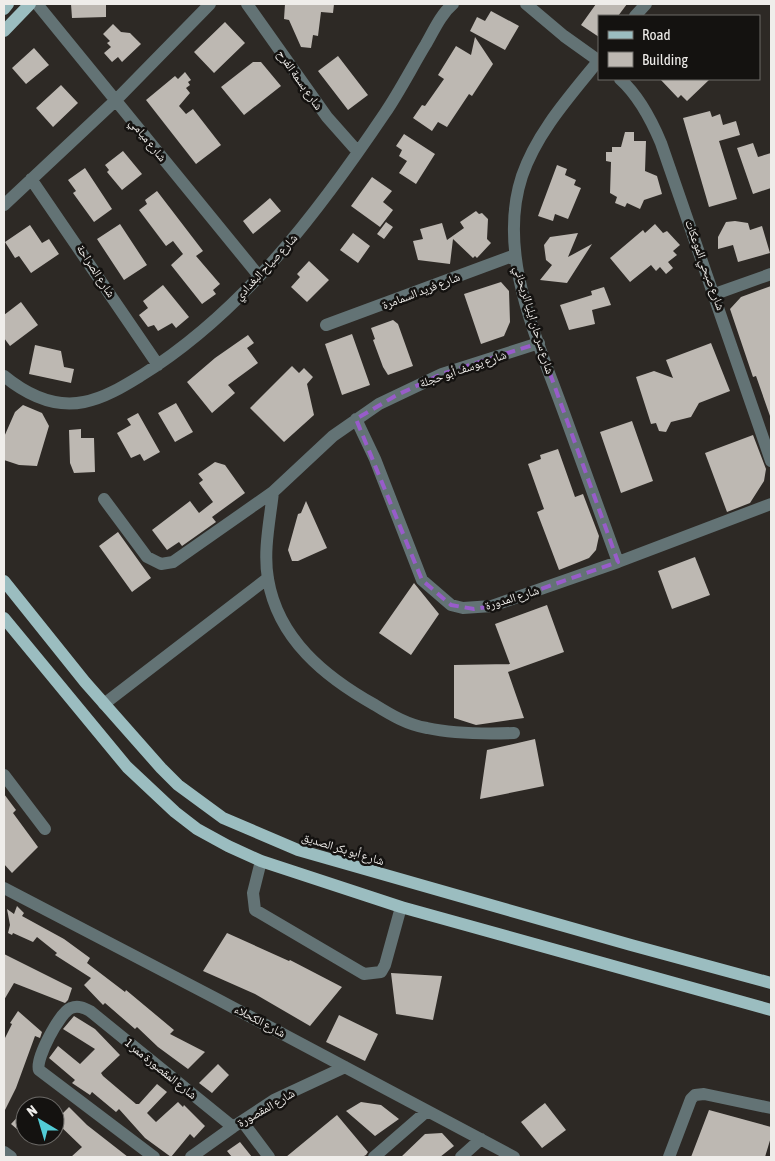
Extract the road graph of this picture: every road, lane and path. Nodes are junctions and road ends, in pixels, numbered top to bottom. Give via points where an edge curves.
1 (8, 4) edge
2 (30, 4) edge
3 (37, 4) edge
4 (210, 4) edge
5 (246, 4) edge
6 (526, 4) edge
7 (646, 4) edge
8 (450, 6) edge
9 (4, 9) edge
10 (636, 15) edge
11 (4, 31) edge
12 (598, 60) edge
13 (598, 62) edge
14 (621, 80) edge
15 (116, 100) junction
16 (358, 152) junction
17 (31, 179) junction
18 (4, 205) edge
19 (515, 256) junction
20 (771, 274) edge
21 (259, 276) junction
22 (715, 294) junction
23 (326, 325) dead end
24 (539, 343) junction
25 (158, 365) junction
26 (4, 376) edge
27 (356, 419) junction
28 (771, 461) edge
29 (273, 492) junction
30 (104, 499) dead end
31 (771, 504) edge
32 (618, 562) junction
33 (268, 578) junction
34 (4, 581) edge
35 (4, 618) edge
36 (104, 704) junction
37 (514, 733) dead end
38 (4, 774) edge
39 (45, 829) dead end
40 (261, 861) junction
41 (4, 888) edge
42 (401, 907) junction
43 (771, 983) edge
44 (771, 1010) edge
45 (345, 1067) junction
46 (771, 1108) edge
47 (427, 1112) junction
48 (237, 1124) junction
49 (481, 1138) junction
50 (4, 1152) edge
51 (10, 1157) edge
52 (154, 1157) edge
53 (191, 1157) edge
54 (269, 1157) edge
55 (374, 1157) edge
56 (461, 1157) edge
57 (514, 1157) edge
58 (669, 1157) edge

1 - 9 main road
2 - 11 main road
3 - 15 street, شارع ميامي
4 - 15 street
5 - 16 street, شارع بسمة الفرح via 327,117
6 - 12 street
7 - 10 street
8 - 16 street, شارع صياح البغدادي
13 - 19 street, شارع سرحان ايليا الريحاني via 533,148 521,178 518,196 514,223
14 - 22 street, شارع صبحي الموعكات via 656,130
15 - 17 street
15 - 21 street, شارع ميامي
16 - 21 street, شارع صياح البغدادي via 307,222
17 - 18 street
17 - 25 street, شارع الصراحة
19 - 23 street, شارع فريد السمامرة
19 - 24 street, شارع سرحان ايليا الريحاني
20 - 22 street
21 - 25 street, شارع صياح البغدادي via 195,336
22 - 28 street, شارع صبحي الموعكات
24 - 27 street, شارع يوسف أبو حجلة via 425,381
24 - 32 street, شارع سرحان ايليا الريحاني
25 - 26 street, شارع صياح البغدادي via 121,388 84,402 50,401 24,391
27 - 29 street, شارع يوسف أبو حجلة via 322,445
27 - 32 street, شارع المدورة via 422,580 451,605 474,609 492,606
29 - 30 street, شارع يوسف أبو حجلة via 178,560 161,564 147,557
29 - 33 street via 267,547
31 - 32 street, شارع المدورة
33 - 36 street
33 - 37 street via 277,609 290,635 306,655 359,696 405,722 426,728
34 - 36 main road, شارع أبو بكر الصديق
35 - 40 main road via 154,794 197,829
36 - 43 main road, شارع أبو بكر الصديق via 178,785 223,818 256,834 399,880
38 - 39 street
40 - 42 main road
40 - 42 street via 253,892 255,910 364,974 381,972 385,965
41 - 45 street, شارع الكحلاء
42 - 44 main road
45 - 47 street, شارع الكحلاء
45 - 48 street, شارع المقصورة via 274,1100
46 - 58 street via 704,1094 695,1095 687,1107
47 - 49 street, شارع الكحلاء
47 - 55 street
48 - 52 street, شارع المقصورة ممر 1 via 90,1011 76,1007 66,1011 42,1051 39,1070
48 - 53 street, شارع المقصورة
48 - 54 street, شارع المقصورة ممر 1
49 - 56 street
49 - 57 street, شارع الكحلاء
50 - 51 street

